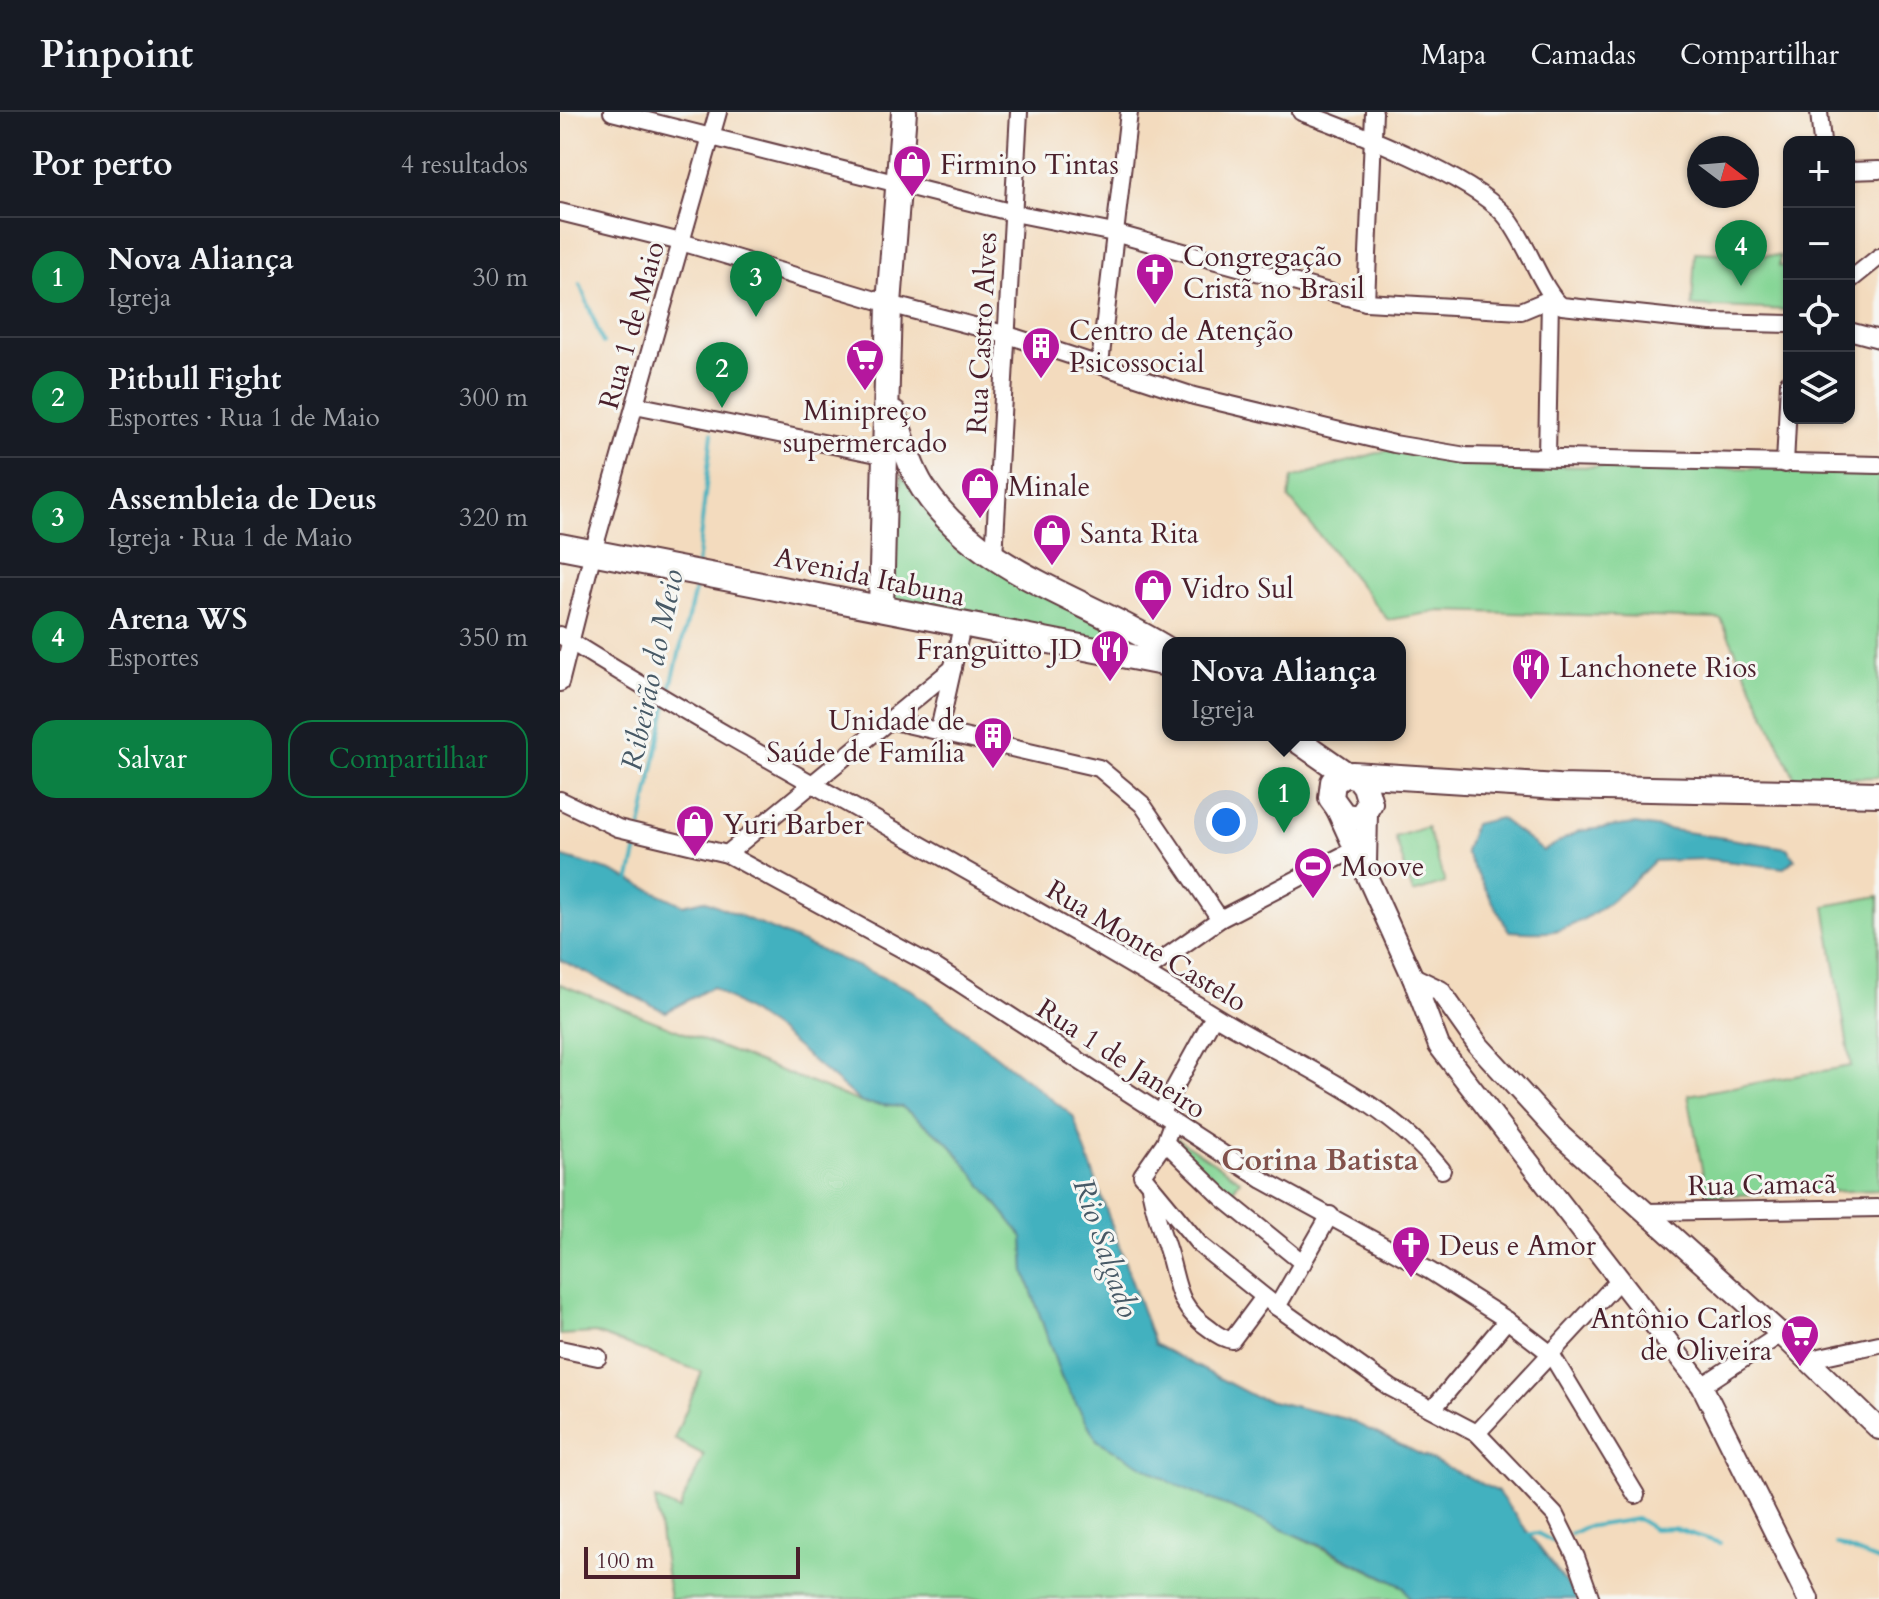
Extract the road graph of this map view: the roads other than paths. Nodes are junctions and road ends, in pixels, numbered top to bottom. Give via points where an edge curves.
1 (612, 112) edge
2 (718, 112) edge
3 (904, 112) edge
4 (1019, 112) edge
5 (1129, 112) edge
6 (1301, 112) edge
7 (1374, 112) edge
8 (1819, 112) edge
9 (712, 135) junction
10 (1821, 136) edge
11 (1371, 139) junction
12 (1879, 170) edge
13 (1855, 171) edge
14 (899, 183) junction
15 (560, 212) edge
16 (1014, 213) junction
17 (1114, 233) junction
18 (681, 242) junction
19 (1879, 257) edge
20 (1850, 280) edge
21 (1550, 299) junction
22 (1366, 302) junction
23 (889, 304) junction
24 (1783, 324) edge
25 (1855, 333) edge
26 (1008, 335) junction
27 (1879, 339) edge
28 (1100, 364) junction
29 (889, 399) junction
30 (635, 405) junction
31 (1787, 424) edge
32 (887, 456) junction
33 (1547, 456) junction
34 (1785, 464) junction
35 (1879, 465) edge
36 (560, 546) edge
37 (593, 552) junction
38 (994, 557) junction
39 (881, 607) junction
40 (962, 626) junction
41 (565, 638) edge
42 (1162, 647) edge
43 (1162, 663) edge
44 (953, 668) junction
45 (560, 683) edge
46 (889, 720) junction
47 (939, 730) junction
48 (1293, 741) edge
49 (1298, 741) edge
50 (1349, 774) junction
51 (1419, 780) junction
52 (810, 783) junction
53 (1879, 794) edge
54 (560, 800) edge
55 (1334, 804) junction
56 (1368, 809) junction
57 (1360, 846) junction
58 (727, 854) junction
59 (1220, 919) junction
60 (1146, 971) junction
61 (1413, 978) junction
62 (1214, 1016) junction
63 (1166, 1118) junction
64 (1165, 1142) junction
65 (1442, 1170) dead end
66 (1149, 1185) junction
67 (1879, 1208) edge
68 (1646, 1212) junction
69 (1330, 1215) junction
70 (1303, 1263) junction
71 (1620, 1279) junction
72 (1270, 1302) junction
73 (1507, 1320) junction
74 (1781, 1334) junction
75 (1879, 1344) edge
76 (560, 1349) edge
77 (1551, 1354) junction
78 (598, 1357) dead end
79 (1806, 1360) junction
80 (1702, 1386) junction
81 (1433, 1409) junction
82 (1879, 1429) edge
83 (1477, 1433) junction
84 (1636, 1495) dead end
85 (1591, 1599) edge
86 (1808, 1599) edge

1 - 9 street
2 - 9 street, Rua 1 de Maio
3 - 14 main road
4 - 16 street, Rua Castro Alves
5 - 17 street
6 - 11 street
7 - 11 street
8 - 10 street
9 - 14 street
9 - 18 street, Rua 1 de Maio
11 - 21 street via 1485,196 1523,239
11 - 22 street
12 - 13 street
14 - 16 street
14 - 23 main road
15 - 18 street
16 - 17 street
16 - 26 street, Rua Castro Alves
17 - 22 street
17 - 28 street
18 - 23 street
18 - 30 street, Rua 1 de Maio
19 - 20 street
21 - 22 street via 1521,311
21 - 24 street via 1562,306 1711,322
21 - 33 street
23 - 26 street
23 - 29 main road
25 - 27 street
26 - 28 street
26 - 38 street, Rua Castro Alves
28 - 33 street via 1194,396 1394,444 1466,456
29 - 32 main road
29 - 38 main road via 922,486 955,526
30 - 32 street
30 - 37 street, Rua 1 de Maio
31 - 34 street
32 - 39 main road
33 - 34 street
34 - 35 street
36 - 37 main road, Avenida Itabuna
37 - 39 main road, Avenida Itabuna
37 - 41 street, Rua 1 de Maio
38 - 42 main road
39 - 40 main road, Avenida Itabuna
40 - 43 main road, Avenida Itabuna
40 - 44 street
41 - 45 street, Rua 1 de Maio
41 - 52 street, Rua Monte Castelo
44 - 46 street
44 - 47 street
46 - 47 street
46 - 52 street
47 - 59 street via 1099,768 1142,804
48 - 55 main road
49 - 50 main road
50 - 51 main road
50 - 55 main road via 1333,782
50 - 56 main road via 1365,786
51 - 53 main road
51 - 56 main road
52 - 58 street
52 - 60 street, Rua Monte Castelo
54 - 58 street, Rua 1 de Janeiro via 599,821
55 - 56 main road via 1355,819
55 - 57 street
56 - 57 street
57 - 59 street
57 - 61 street via 1366,872
58 - 63 street, Rua 1 de Janeiro via 935,967
59 - 60 street
60 - 62 street, Rua Monte Castelo
61 - 68 street via 1440,991 1512,1084
61 - 71 street via 1439,1046
62 - 63 street
62 - 65 street, Rua Monte Castelo via 1387,1117 1416,1139
63 - 64 street
63 - 69 street, Rua 1 de Janeiro
64 - 66 street via 1142,1173
64 - 70 street
66 - 72 street via 1200,1245
66 - 72 street via 1175,1287 1201,1323 1232,1340
67 - 68 street, Rua Camacã
68 - 74 street
69 - 70 street
69 - 73 street, Rua 1 de Janeiro
70 - 72 street
71 - 77 street
71 - 80 street
72 - 81 street via 1361,1369
73 - 77 street, Rua 1 de Janeiro
73 - 81 street
74 - 79 street
74 - 80 street
75 - 79 street
76 - 78 street
77 - 83 street
77 - 84 street
79 - 82 street
80 - 86 street
81 - 83 street
83 - 85 street via 1540,1496 1568,1538

